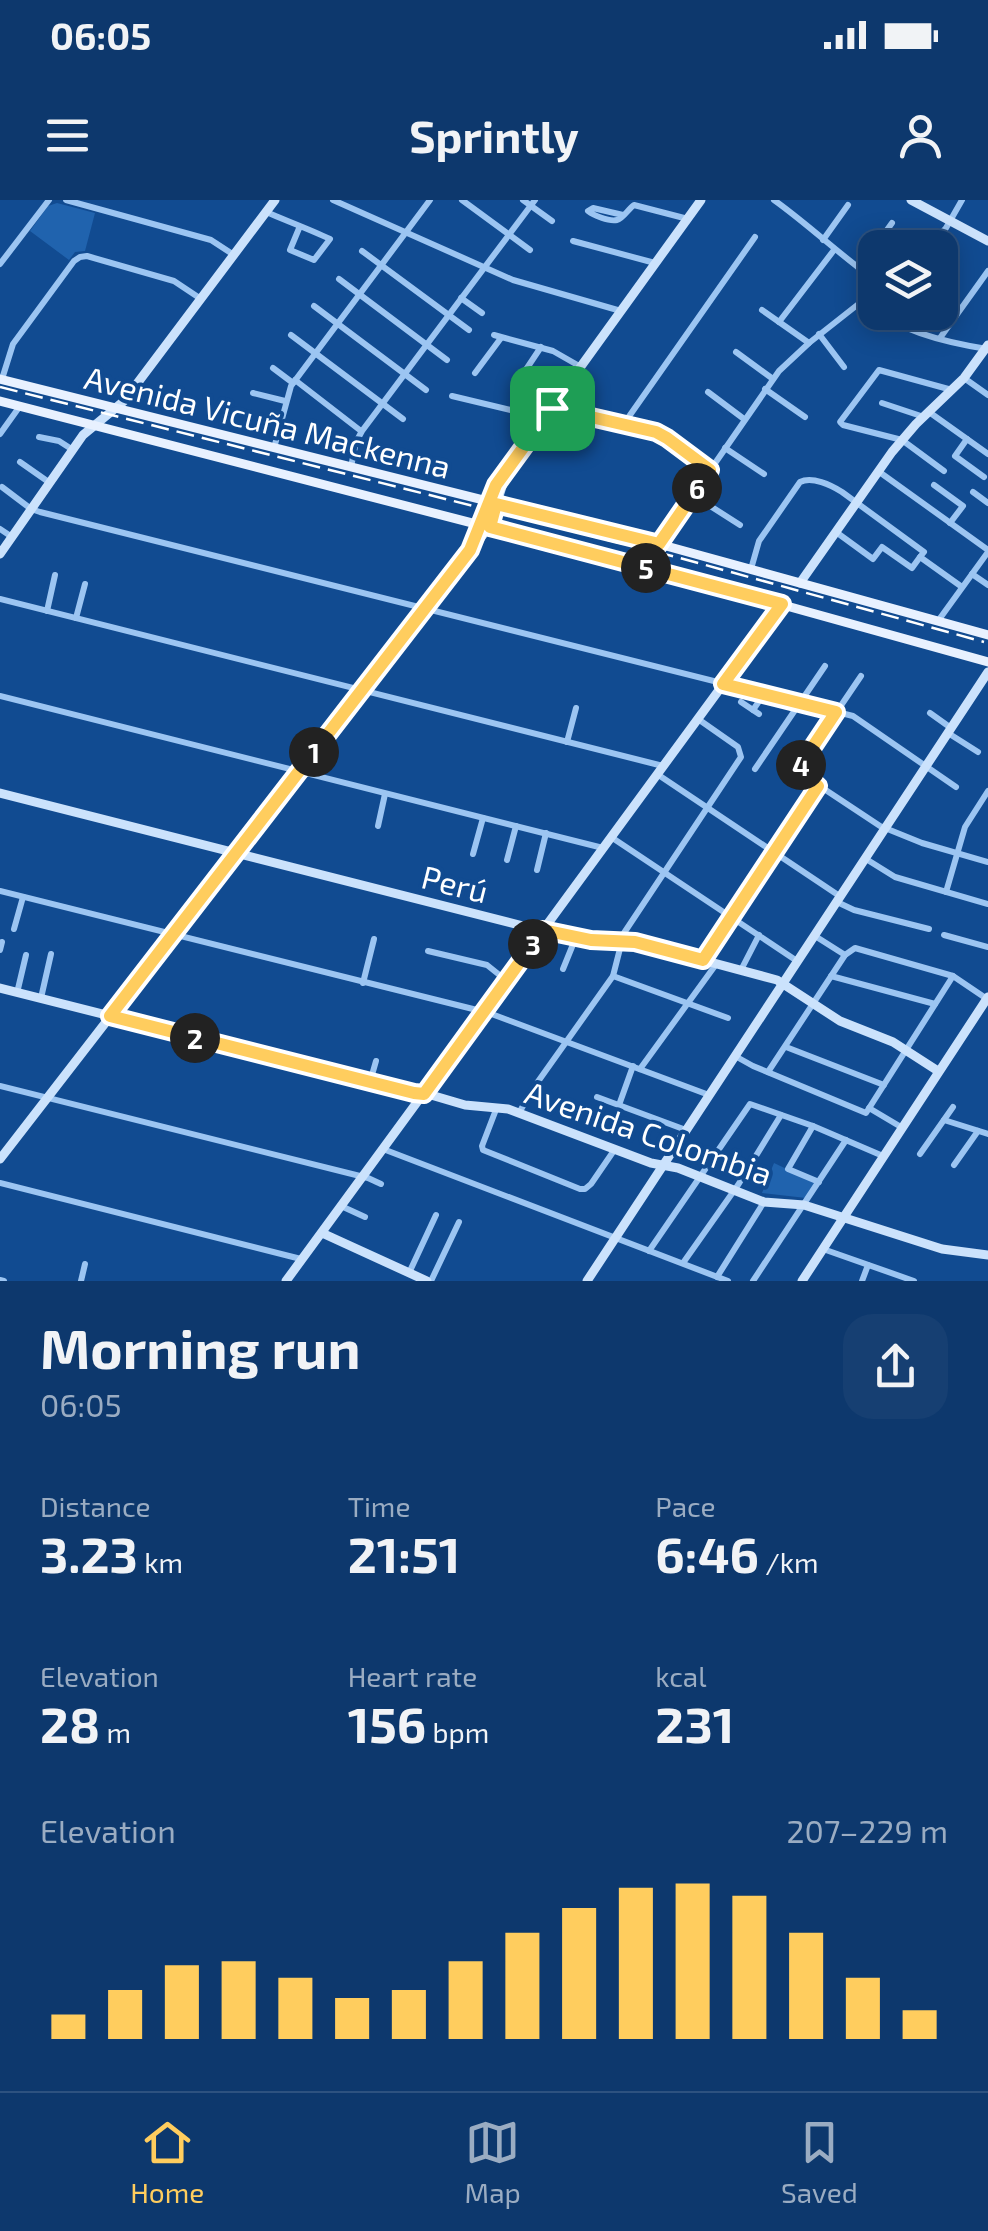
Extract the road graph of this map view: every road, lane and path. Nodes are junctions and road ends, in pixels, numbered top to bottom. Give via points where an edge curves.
1 (48, 200) edge
2 (66, 200) edge
3 (275, 200) edge
4 (333, 200) edge
5 (428, 200) edge
6 (462, 200) edge
7 (699, 200) edge
8 (774, 200) edge
9 (912, 200) edge
10 (962, 200) edge
11 (529, 202) edge
12 (848, 205) dead end
13 (266, 212) junction
14 (624, 215) dead end
15 (688, 219) junction
16 (949, 220) junction
17 (552, 222) dead end
18 (892, 223) dead end
19 (300, 226) junction
20 (887, 230) edge
21 (943, 230) edge
22 (406, 232) junction
23 (509, 234) junction
24 (755, 237) dead end
25 (823, 240) junction
26 (988, 240) edge
27 (573, 241) dead end
28 (362, 250) dead end
29 (530, 250) dead end
30 (834, 250) junction
31 (234, 255) junction
32 (0, 264) edge
33 (656, 264) junction
34 (381, 265) junction
35 (484, 268) junction
36 (858, 268) edge
37 (988, 271) edge
38 (339, 278) dead end
39 (360, 294) junction
40 (201, 298) junction
41 (462, 298) junction
42 (858, 304) edge
43 (314, 306) dead end
44 (762, 310) dead end
45 (622, 311) junction
46 (482, 313) dead end
47 (448, 315) junction
48 (780, 322) junction
49 (337, 324) junction
50 (468, 330) dead end
51 (913, 330) edge
52 (819, 334) junction
53 (292, 336) dead end
54 (940, 338) junction
55 (808, 342) junction
56 (426, 344) junction
57 (541, 347) junction
58 (987, 348) edge
59 (736, 352) dead end
60 (315, 353) junction
61 (447, 360) dead end
62 (581, 367) junction
63 (844, 367) dead end
64 (273, 368) dead end
65 (475, 373) dead end
66 (404, 374) junction
67 (964, 378) junction
68 (1, 379) edge
69 (772, 379) junction
70 (519, 380) dead end
71 (294, 382) junction
72 (765, 389) junction
73 (426, 390) dead end
74 (952, 390) junction
75 (708, 392) dead end
76 (253, 393) dead end
77 (988, 395) edge
78 (452, 396) dead end
79 (0, 401) edge
80 (285, 401) junction
81 (882, 403) dead end
82 (382, 404) junction
83 (20, 406) junction
84 (116, 408) junction
85 (552, 408) junction
86 (927, 414) junction
87 (805, 417) dead end
88 (402, 419) dead end
89 (744, 419) junction
90 (540, 424) junction
91 (622, 424) junction
92 (93, 425) junction
93 (362, 431) junction
94 (0, 434) edge
95 (39, 436) dead end
96 (967, 439) junction
97 (902, 440) junction
98 (274, 448) junction
99 (725, 448) junction
100 (72, 450) junction
101 (988, 454) edge
102 (20, 462) dead end
103 (351, 467) junction
104 (710, 470) junction
105 (878, 471) junction
106 (944, 471) dead end
107 (764, 474) dead end
108 (984, 477) dead end
109 (50, 483) junction
110 (934, 485) dead end
111 (2, 488) edge
112 (973, 492) dead end
113 (693, 494) junction
114 (493, 503) junction
115 (856, 503) junction
116 (988, 503) edge
117 (31, 509) junction
118 (950, 523) junction
119 (740, 525) dead end
120 (486, 526) junction
121 (0, 529) edge
122 (836, 532) junction
123 (12, 537) junction
124 (659, 544) junction
125 (988, 551) edge
126 (0, 554) edge
127 (920, 557) junction
128 (751, 570) junction
129 (972, 574) junction
130 (56, 575) dead end
131 (800, 583) junction
132 (85, 584) dead end
133 (988, 586) edge
134 (962, 587) junction
135 (0, 599) edge
136 (782, 604) junction
137 (425, 609) junction
138 (47, 611) junction
139 (76, 618) junction
140 (938, 621) junction
141 (988, 635) edge
142 (988, 662) edge
143 (825, 666) dead end
144 (988, 672) edge
145 (862, 676) dead end
146 (723, 684) junction
147 (362, 690) junction
148 (764, 694) junction
149 (0, 696) edge
150 (742, 702) dead end
151 (800, 702) junction
152 (576, 708) dead end
153 (836, 712) junction
154 (930, 714) dead end
155 (698, 719) junction
156 (950, 731) junction
157 (567, 742) junction
158 (978, 752) dead end
159 (927, 766) junction
160 (755, 769) dead end
161 (660, 770) junction
162 (299, 772) junction
163 (818, 786) junction
164 (956, 786) dead end
165 (988, 791) edge
166 (0, 793) edge
167 (385, 794) junction
168 (707, 808) junction
169 (483, 818) junction
170 (378, 826) dead end
171 (516, 826) junction
172 (886, 828) junction
173 (546, 833) junction
174 (611, 837) junction
175 (603, 848) junction
176 (774, 852) junction
177 (236, 853) junction
178 (957, 853) junction
179 (473, 854) dead end
180 (866, 859) junction
181 (507, 860) dead end
182 (988, 862) edge
183 (537, 870) dead end
184 (664, 872) junction
185 (0, 891) edge
186 (946, 892) junction
187 (22, 897) junction
188 (839, 900) junction
189 (988, 904) edge
190 (731, 917) junction
191 (14, 929) dead end
192 (929, 929) dead end
193 (543, 930) junction
194 (173, 935) junction
195 (944, 935) dead end
196 (759, 936) junction
197 (815, 936) junction
198 (576, 937) junction
199 (374, 938) dead end
200 (621, 941) junction
201 (988, 947) edge
202 (428, 951) dead end
203 (51, 954) dead end
204 (26, 955) dead end
205 (845, 955) junction
206 (703, 960) junction
207 (798, 962) junction
208 (717, 964) junction
209 (563, 969) dead end
210 (740, 970) junction
211 (613, 976) junction
212 (831, 976) junction
213 (953, 976) junction
214 (506, 980) junction
215 (363, 983) junction
216 (784, 984) junction
217 (0, 988) edge
218 (17, 992) junction
219 (41, 998) junction
220 (988, 998) edge
221 (688, 1002) junction
222 (814, 1004) junction
223 (935, 1004) junction
224 (483, 1012) junction
225 (110, 1016) junction
226 (728, 1018) dead end
227 (566, 1042) junction
228 (786, 1047) junction
229 (906, 1050) junction
230 (736, 1056) junction
231 (376, 1061) dead end
232 (636, 1068) junction
233 (938, 1070) junction
234 (768, 1072) junction
235 (370, 1082) junction
236 (884, 1085) junction
237 (0, 1086) edge
238 (424, 1094) junction
239 (710, 1095) junction
240 (597, 1097) dead end
241 (48, 1098) junction
242 (619, 1105) junction
243 (498, 1107) junction
244 (953, 1107) dead end
245 (867, 1111) junction
246 (520, 1113) junction
247 (781, 1115) junction
248 (944, 1120) junction
249 (813, 1126) junction
250 (901, 1128) junction
251 (686, 1130) junction
252 (978, 1131) junction
253 (988, 1134) edge
254 (846, 1140) junction
255 (383, 1149) junction
256 (615, 1149) junction
257 (920, 1154) dead end
258 (883, 1156) junction
259 (0, 1159) edge
260 (663, 1165) junction
261 (954, 1165) dead end
262 (699, 1176) junction
263 (363, 1177) junction
264 (819, 1182) junction
265 (0, 1183) edge
266 (380, 1184) dead end
267 (734, 1190) junction
268 (764, 1202) junction
269 (804, 1205) junction
270 (341, 1206) junction
271 (436, 1215) dead end
272 (365, 1216) dead end
273 (843, 1218) junction
274 (459, 1222) dead end
275 (322, 1232) junction
276 (615, 1238) junction
277 (823, 1249) junction
278 (650, 1251) junction
279 (988, 1255) edge
280 (302, 1259) junction
281 (85, 1264) dead end
282 (683, 1264) junction
283 (868, 1265) junction
284 (410, 1273) junction
285 (716, 1277) junction
286 (81, 1281) edge
287 (286, 1281) edge
288 (429, 1281) edge
289 (587, 1281) edge
290 (728, 1281) edge
291 (753, 1281) edge
292 (802, 1281) edge
293 (862, 1281) edge
294 (914, 1281) edge

1 - 32 street
2 - 31 street via 207,239
3 - 13 street
4 - 22 street
5 - 22 street
6 - 23 street
7 - 15 street
8 - 25 street
9 - 16 street
10 - 16 street
11 - 17 street
11 - 23 street
12 - 25 street
13 - 19 street
13 - 31 street
14 - 15 street via 634,205
15 - 33 street
16 - 21 street
16 - 26 street
18 - 20 street
19 - 19 street via 330,238 314,260 290,250
22 - 34 street
22 - 35 street
23 - 29 street
23 - 35 street
24 - 91 street
25 - 30 street
27 - 33 street
28 - 34 street
30 - 36 street
30 - 48 street
31 - 40 street
33 - 45 street
34 - 39 street
34 - 47 street
35 - 41 street
35 - 45 street
37 - 54 street
38 - 39 street
39 - 49 street
39 - 56 street
40 - 68 street via 174,281 80,257 13,344
40 - 84 street
41 - 46 street
41 - 47 street
42 - 52 street
43 - 49 street
44 - 48 street
45 - 62 street
47 - 50 street
47 - 56 street
48 - 55 street
49 - 60 street
49 - 66 street
51 - 54 street
52 - 55 street
52 - 63 street
53 - 60 street
54 - 58 street
55 - 69 street
56 - 61 street
56 - 66 street
57 - 62 street
57 - 65 street via 498,336
57 - 70 street
58 - 67 street
59 - 69 street
60 - 71 street
60 - 82 street
62 - 85 street
64 - 71 street
66 - 73 street
66 - 82 street
67 - 74 street
67 - 77 street
68 - 84 main road, Avenida Vicuña Mackenna
69 - 72 street
71 - 80 street
71 - 93 street
72 - 87 street
72 - 89 street
74 - 86 street
74 - 97 street via 879,370 841,423
75 - 89 street
76 - 80 street
78 - 90 street via 520,412
79 - 83 main road
80 - 98 street
81 - 86 street
82 - 88 street
82 - 93 street
83 - 92 main road
83 - 94 street
84 - 92 street
84 - 98 main road, Avenida Vicuña Mackenna
85 - 90 street
85 - 91 street
86 - 96 street
86 - 97 street
89 - 99 street
90 - 114 street via 508,468
91 - 104 street via 661,434
92 - 100 street
92 - 120 main road
93 - 103 street
95 - 100 street
96 - 101 street
96 - 108 street via 955,456
97 - 105 street
97 - 106 street
98 - 103 main road, Avenida Vicuña Mackenna
99 - 104 street
99 - 107 street
100 - 109 street
102 - 109 street
103 - 114 main road, Avenida Vicuña Mackenna
104 - 113 street
105 - 115 street
105 - 118 street
109 - 117 street
110 - 118 street via 962,506
111 - 117 street
112 - 116 street
113 - 119 street
113 - 124 street
114 - 120 street
114 - 124 main road, Avenida Vicuña Mackenna
115 - 122 street
115 - 127 street via 924,552
115 - 128 street via 829,485 803,480 762,538
117 - 123 street
117 - 137 street
118 - 125 street
120 - 136 main road
120 - 137 street
121 - 123 street
122 - 127 street via 873,559 882,547 912,568
122 - 131 street
123 - 126 street
124 - 128 main road, Avenida Vicuña Mackenna
125 - 129 street
127 - 134 street
128 - 131 main road, Avenida Vicuña Mackenna
129 - 133 street
129 - 134 street
130 - 138 street
131 - 140 main road, Avenida Vicuña Mackenna
132 - 139 street
134 - 140 street
135 - 138 street
136 - 142 main road
136 - 146 street
137 - 146 street
137 - 147 street
138 - 139 street
139 - 147 street
140 - 141 main road, Avenida Vicuña Mackenna
143 - 151 street
144 - 156 street
145 - 153 street
146 - 148 street
146 - 155 street
147 - 157 street
147 - 162 street
148 - 150 street via 756,712
148 - 151 street
149 - 162 street
151 - 153 street
151 - 160 street
152 - 157 street
153 - 159 street via 861,719
153 - 163 street via 798,771
154 - 156 street
155 - 161 street
155 - 168 street via 741,752
156 - 158 street
156 - 159 street
157 - 161 street
159 - 164 street
159 - 172 street
161 - 168 street
161 - 174 street
162 - 167 street
162 - 177 street
163 - 172 street
163 - 176 street
165 - 178 street
166 - 177 street, Perú
167 - 169 street
167 - 170 street
168 - 176 street
168 - 184 street
169 - 171 street
169 - 179 street
171 - 173 street
171 - 181 street
172 - 178 street
172 - 180 street
173 - 175 street
173 - 183 street
174 - 175 street
174 - 184 street
175 - 193 street
176 - 188 street
176 - 190 street
177 - 193 street, Perú
177 - 194 street
178 - 182 street
178 - 186 street
180 - 186 street via 894,877
180 - 188 street
184 - 190 street
184 - 200 street
185 - 187 street
186 - 189 street
187 - 191 street
187 - 194 street
188 - 192 street
188 - 197 street
190 - 196 street
190 - 206 street
193 - 198 street, Perú
193 - 214 street
194 - 215 street
194 - 225 street
195 - 201 street
196 - 207 street
196 - 210 street
197 - 205 street
197 - 207 street
198 - 200 street, Perú
198 - 209 street
199 - 215 street
200 - 206 street, Perú
200 - 211 street
202 - 214 street via 487,965
203 - 219 street
204 - 218 street
205 - 212 street
205 - 213 street via 855,948
206 - 208 street, Perú
207 - 216 street
208 - 210 street, Perú
208 - 221 street
210 - 216 street, Perú
211 - 221 street
211 - 227 street
212 - 222 street
212 - 223 street
213 - 220 street
213 - 223 street
214 - 224 street
215 - 224 street
216 - 222 street, Perú
216 - 230 street
217 - 218 street, Avenida Colombia
218 - 219 street, Avenida Colombia
219 - 225 street, Avenida Colombia
220 - 233 street
221 - 226 street
221 - 232 street
222 - 228 street
222 - 229 street, Perú
223 - 229 street
224 - 227 street
224 - 238 street
225 - 235 street, Avenida Colombia
225 - 241 street
227 - 232 street
227 - 246 street
228 - 234 street
228 - 236 street
229 - 233 street, Perú
229 - 236 street
230 - 234 street
230 - 239 street
231 - 235 street
232 - 239 street
232 - 242 street
233 - 250 street
234 - 245 street
235 - 238 street, Avenida Colombia
236 - 245 street
237 - 241 street
238 - 243 street, Avenida Colombia
238 - 255 street
239 - 251 street
240 - 242 street
241 - 259 street
241 - 263 street
242 - 251 street
243 - 246 street, Avenida Colombia
243 - 256 street via 483,1150 580,1189
244 - 248 street
245 - 250 street
246 - 256 street, Avenida Colombia
247 - 249 street
247 - 262 street via 750,1104
247 - 267 street
248 - 252 street
248 - 257 street
249 - 254 street
249 - 264 street via 788,1169
250 - 258 street
251 - 260 street
252 - 253 street
252 - 261 street
254 - 258 street
254 - 264 street
255 - 263 street
255 - 276 street
256 - 260 street, Avenida Colombia
258 - 273 street
260 - 262 street, Avenida Colombia
260 - 276 street
262 - 267 street, Avenida Colombia
262 - 278 street
263 - 266 street
263 - 270 street
264 - 269 street
265 - 280 street
267 - 268 street, Avenida Colombia
267 - 282 street
268 - 269 street, Avenida Colombia
268 - 285 street
269 - 273 street, Avenida Colombia
269 - 291 street
270 - 272 street
270 - 275 street
271 - 284 street
273 - 277 street
273 - 279 street, Avenida Colombia via 942,1250
274 - 288 street
275 - 280 street
275 - 284 street
276 - 278 street
276 - 289 street
277 - 283 street
277 - 292 street
278 - 282 street
280 - 287 street
281 - 286 street
282 - 285 street
283 - 293 street
283 - 294 street
284 - 288 street
285 - 290 street

